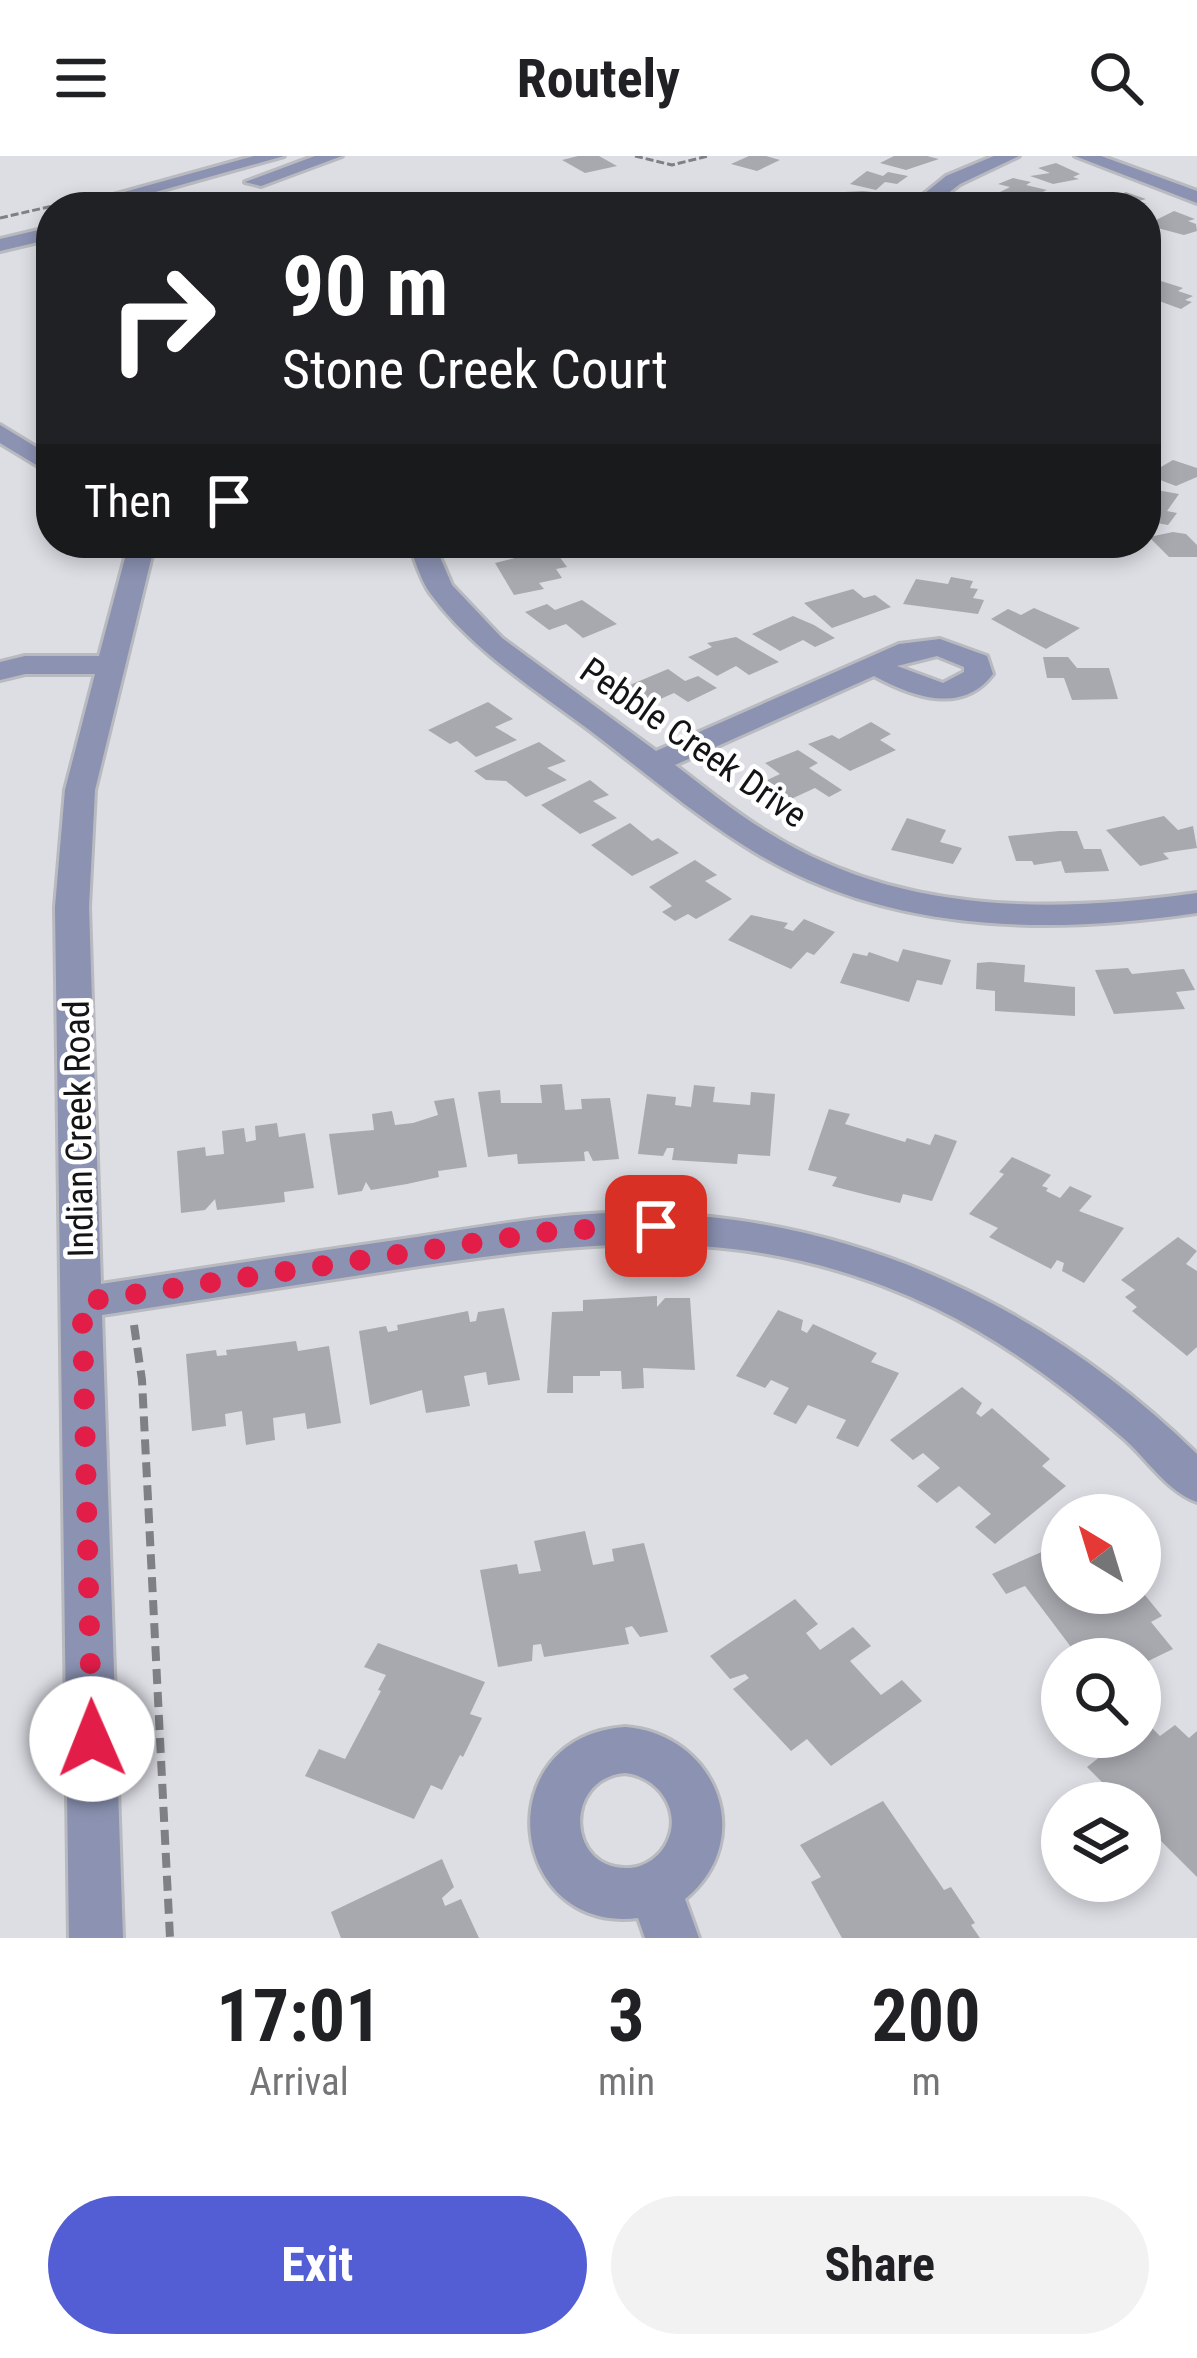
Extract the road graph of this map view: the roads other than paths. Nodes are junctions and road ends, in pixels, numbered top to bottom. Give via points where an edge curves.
1 (275, 156) edge
2 (333, 156) edge
3 (1010, 156) edge
4 (1084, 156) edge
5 (137, 192) edge
6 (209, 192) edge
7 (938, 192) edge
8 (1197, 197) edge
9 (36, 218) edge
10 (0, 226) edge
11 (36, 237) edge
12 (0, 245) edge
13 (0, 432) edge
14 (36, 457) edge
15 (36, 461) edge
16 (0, 465) edge
17 (138, 558) edge
18 (427, 558) edge
19 (9, 635) dead end
20 (108, 665) junction
21 (876, 666) dead end
22 (13, 668) edge
23 (653, 764) junction
24 (1197, 903) edge
25 (82, 1302) junction
26 (1197, 1483) edge
27 (654, 1887) dead end
28 (96, 1938) edge
29 (672, 1938) edge

1 - 5 street
2 - 6 street
3 - 7 street
4 - 8 street
9 - 10 street
11 - 12 street
13 - 14 street
15 - 16 street
17 - 20 street, Indian Creek Road
18 - 23 street, Pebble Creek Drive via 471,626
19 - 22 street via 4,658
20 - 22 street
20 - 25 street, Indian Creek Road via 80,790 72,907
21 - 23 street
23 - 24 street, Pebble Creek Drive via 770,848 878,893 1017,918 1108,918
25 - 26 street via 554,1231 656,1226 759,1237 881,1268 1007,1325 1113,1398
25 - 28 street, Indian Creek Road
27 - 29 street

